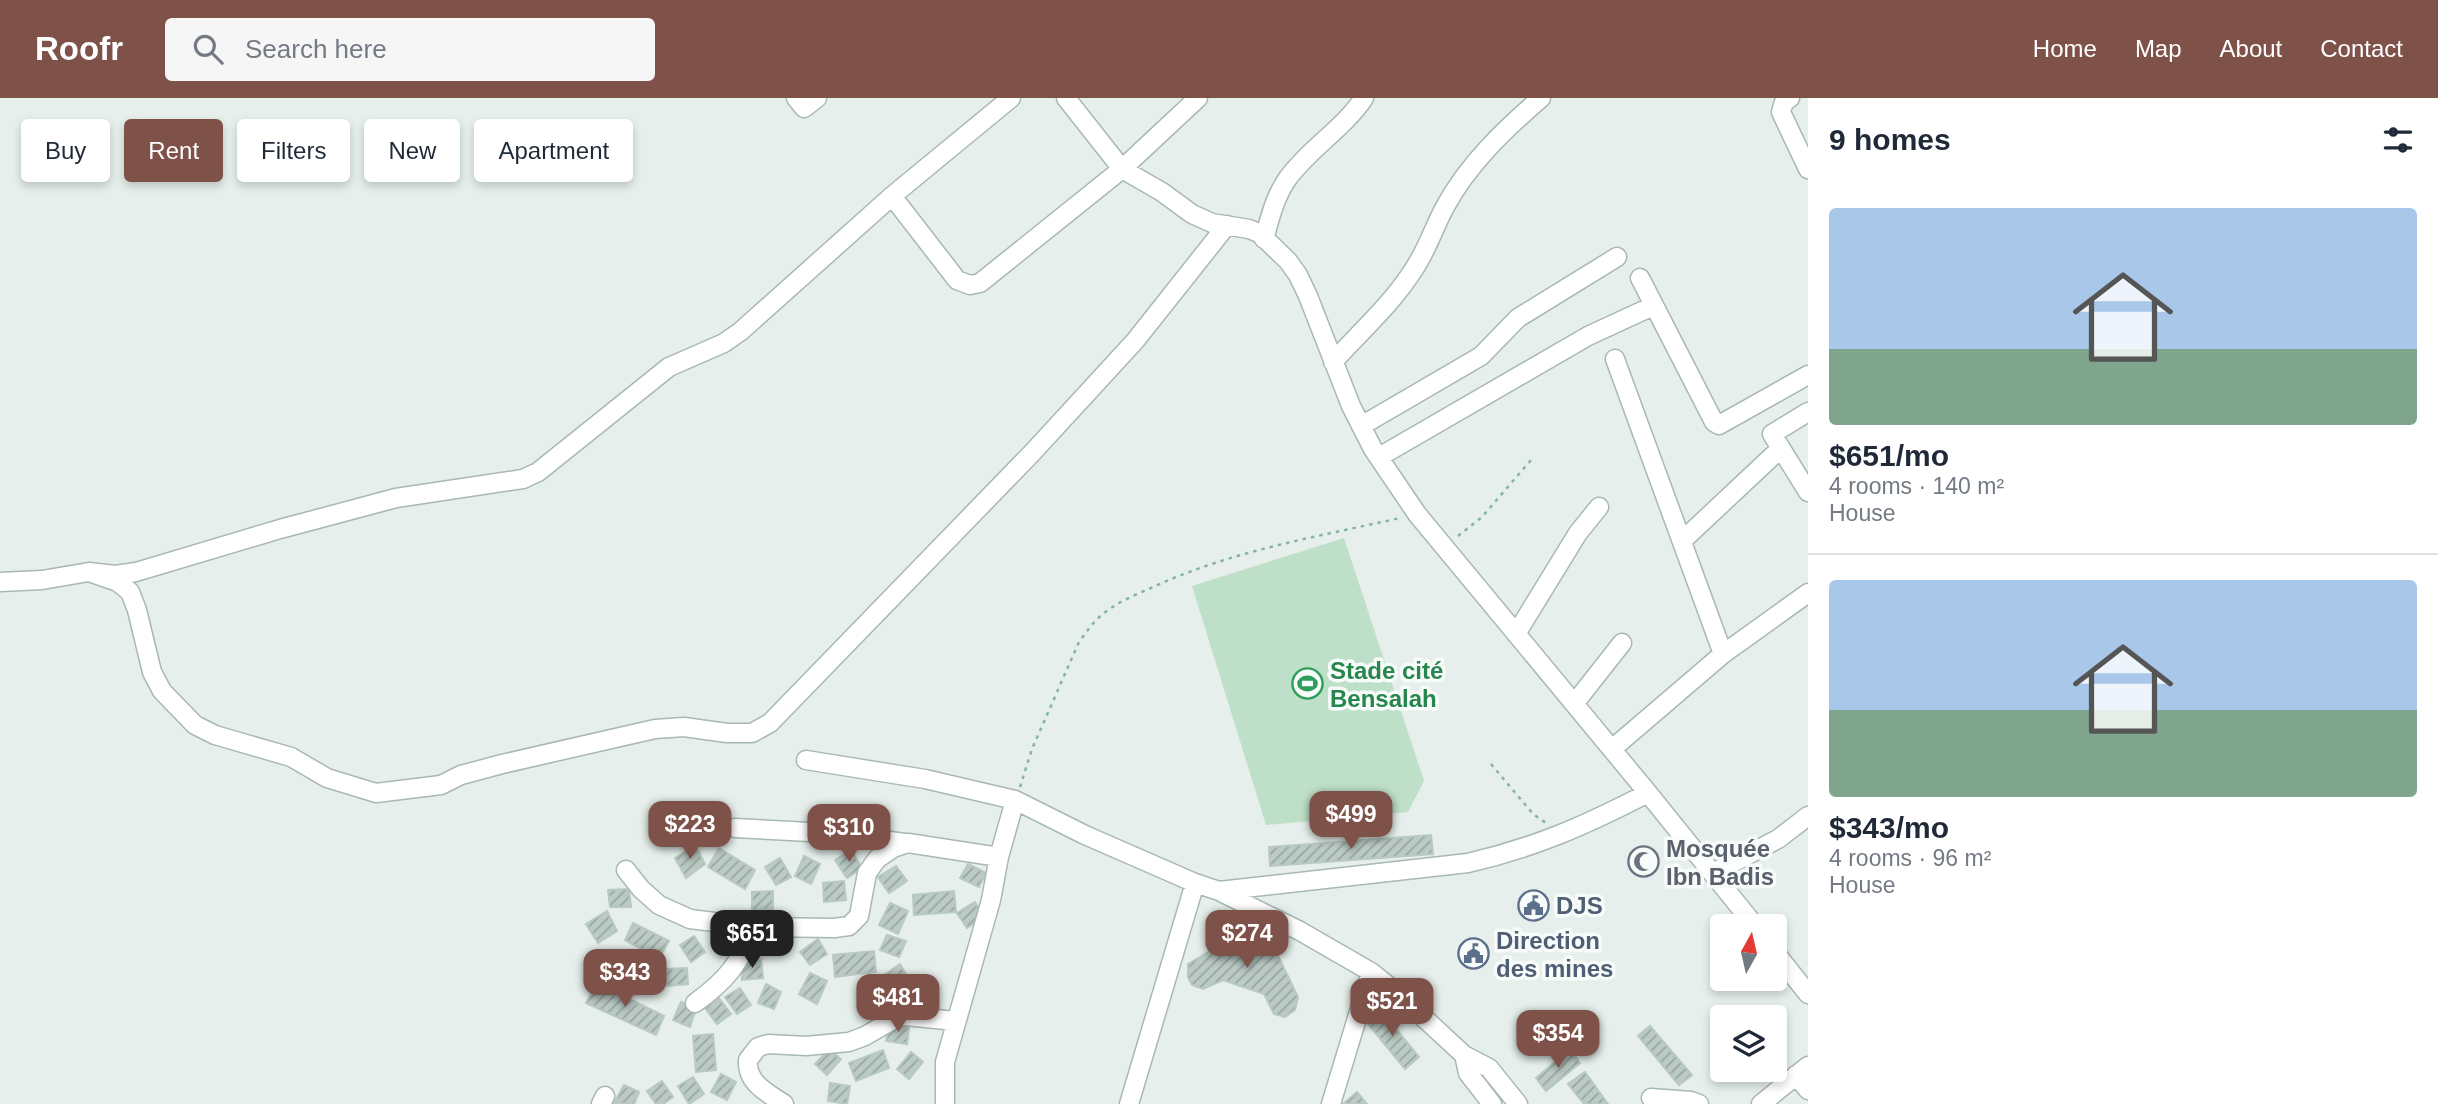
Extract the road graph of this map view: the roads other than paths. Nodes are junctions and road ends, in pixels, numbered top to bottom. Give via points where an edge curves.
1 (796, 98) edge
2 (817, 98) edge
3 (1011, 98) edge
4 (1198, 98) edge
5 (1364, 98) edge
6 (1541, 98) edge
7 (1790, 98) edge
8 (1071, 100) edge
9 (1122, 169) junction
10 (1808, 169) edge
11 (892, 196) junction
12 (1227, 225) junction
13 (1264, 239) junction
14 (1617, 257) dead end
15 (1640, 278) dead end
16 (1653, 306) junction
17 (1615, 359) dead end
18 (1333, 362) junction
19 (1808, 375) edge
20 (1808, 412) edge
21 (1361, 426) junction
22 (1780, 449) junction
23 (1379, 457) junction
24 (1808, 492) edge
25 (1599, 507) dead end
26 (1682, 541) junction
27 (89, 572) junction
28 (0, 583) edge
29 (1808, 593) edge
30 (1516, 634) junction
31 (1622, 643) dead end
32 (1723, 653) junction
33 (1574, 704) junction
34 (1612, 749) junction
35 (806, 760) dead end
36 (1648, 793) junction
37 (1016, 800) junction
38 (1808, 816) edge
39 (734, 828) dead end
40 (908, 843) junction
41 (999, 857) junction
42 (626, 870) dead end
43 (1713, 873) junction
44 (1195, 883) junction
45 (1219, 891) junction
46 (1745, 914) edge
47 (754, 927) junction
48 (1787, 961) edge
49 (1371, 972) junction
50 (1802, 972) edge
51 (1808, 994) edge
52 (695, 1003) dead end
53 (955, 1021) junction
54 (1464, 1055) junction
55 (1802, 1071) edge
56 (1808, 1090) edge
57 (1651, 1098) dead end
58 (784, 1104) edge
59 (945, 1104) edge
60 (1129, 1104) edge
61 (1331, 1104) edge
62 (1492, 1104) edge
63 (1518, 1104) edge
64 (1699, 1104) edge
65 (1761, 1104) edge

1 - 2 street via 804,108
3 - 11 street
4 - 9 street
5 - 13 street via 1289,177 1271,212
6 - 18 street via 1473,166 1444,208 1399,291
7 - 10 street via 1782,112
8 - 9 street
9 - 11 street via 980,283 970,285 957,280
9 - 12 street via 1192,214
11 - 27 street via 741,331 670,367 538,472 523,479 396,498 136,572
12 - 13 street via 1250,229
12 - 27 street via 1135,341 1032,453 770,723 752,733 655,729 502,764 441,785 376,793 327,778 291,757 195,725 162,691 152,672 130,592 118,582
13 - 18 street via 1298,275
14 - 21 street via 1518,318 1481,356
15 - 16 street
16 - 19 street via 1713,422 1719,425
16 - 23 street via 1588,336
17 - 26 street
18 - 21 street
20 - 22 street via 1773,433
21 - 23 street
22 - 24 street
22 - 26 street
23 - 30 street via 1417,514
25 - 30 street
26 - 32 street
27 - 28 street
29 - 32 street
30 - 33 street
31 - 33 street
32 - 34 street
33 - 34 street
34 - 36 street
35 - 37 street via 925,779
36 - 43 street
36 - 45 street via 1563,835 1508,854 1468,863
37 - 41 street
37 - 44 street
38 - 43 street via 1778,839
39 - 40 street via 829,832
40 - 41 street
40 - 47 street via 877,859 867,873 859,916 849,926
41 - 53 street
42 - 47 street via 641,889 671,911 690,919
43 - 46 street
44 - 45 street
44 - 60 street
45 - 49 street
47 - 52 street via 735,966 719,986
48 - 50 street
49 - 54 street
49 - 61 street
50 - 51 street
53 - 58 street via 906,1016 849,1042 758,1047 748,1060 750,1075
53 - 59 street via 945,1062
54 - 62 street via 1468,1073
54 - 63 street via 1489,1068
55 - 56 street
55 - 65 street
57 - 64 street

